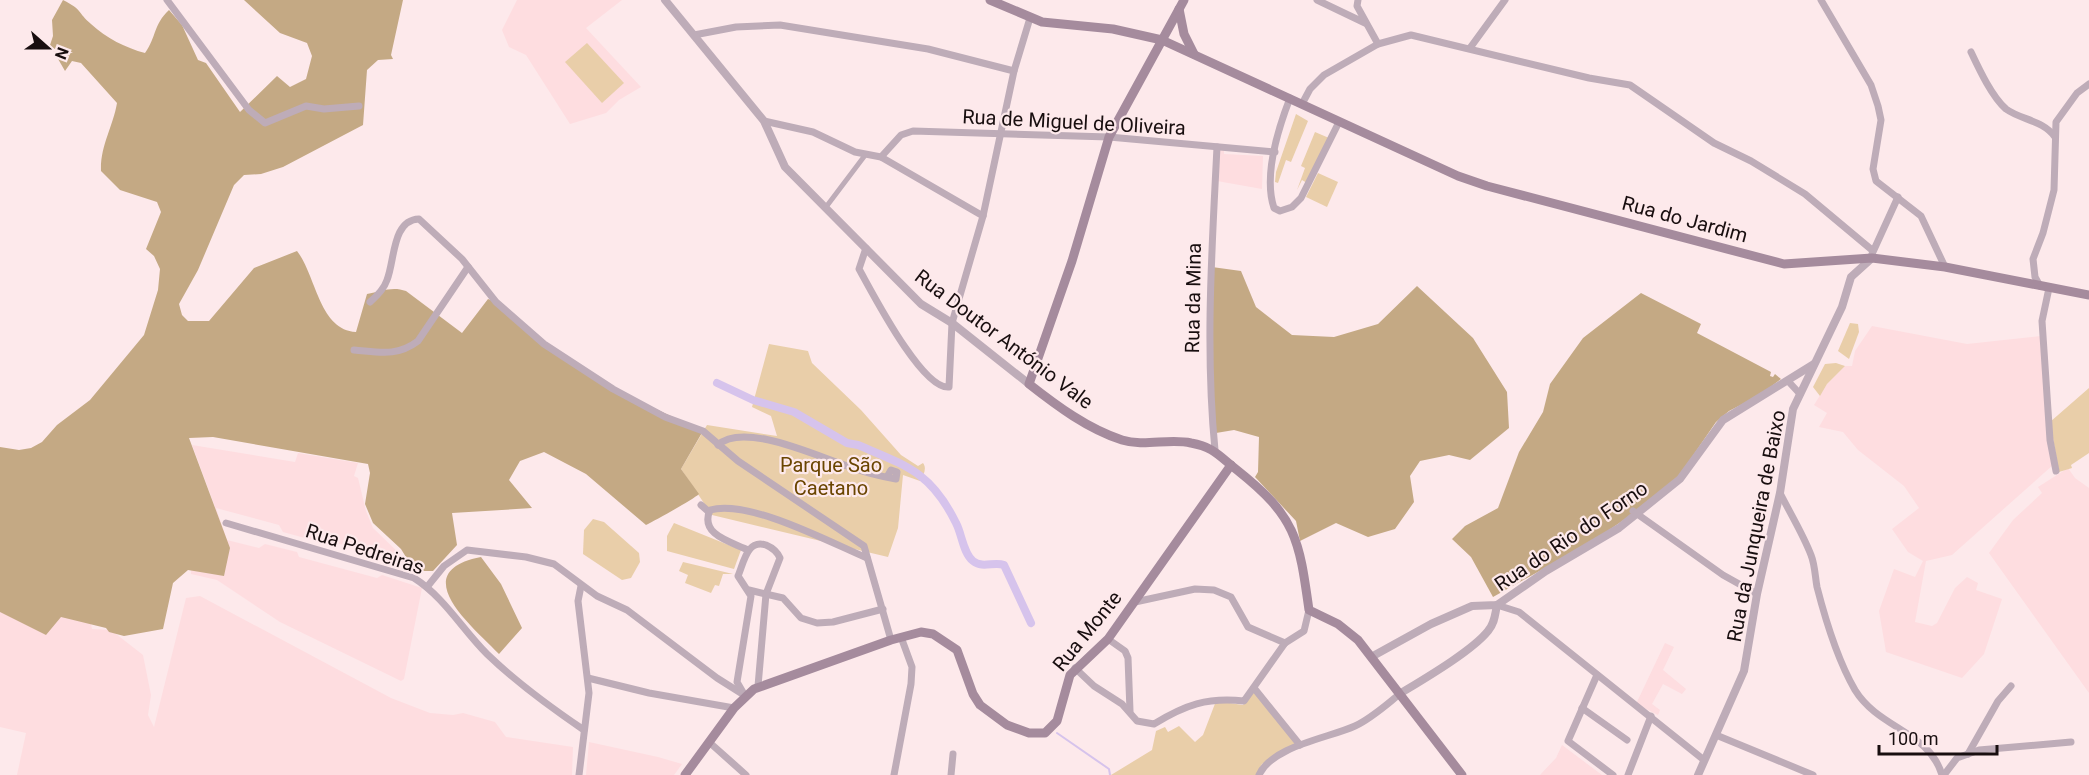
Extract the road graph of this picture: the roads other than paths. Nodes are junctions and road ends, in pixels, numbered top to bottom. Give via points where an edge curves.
1 (167, 0) edge
2 (664, 0) edge
3 (990, 0) edge
4 (1185, 0) edge
5 (1317, 0) edge
6 (1358, 0) edge
7 (1505, 0) edge
8 (1821, 0) edge
9 (1179, 9) junction
10 (1030, 18) junction
11 (1365, 23) junction
12 (694, 34) junction
13 (1162, 40) junction
14 (1378, 45) junction
15 (1470, 48) junction
16 (1971, 52) dead end
17 (1194, 54) junction
18 (1014, 71) junction
19 (2089, 84) edge
20 (1290, 99) junction
21 (1302, 104) junction
22 (359, 106) dead end
23 (764, 121) junction
24 (1339, 122) junction
25 (1002, 134) junction
26 (2055, 137) junction
27 (1109, 138) junction
28 (1217, 147) junction
29 (1275, 152) junction
30 (866, 154) junction
31 (881, 158) junction
32 (1899, 197) junction
33 (826, 207) junction
34 (983, 216) junction
35 (866, 248) junction
36 (1872, 254) junction
37 (468, 267) junction
38 (1945, 267) junction
39 (2045, 287) junction
40 (2089, 295) edge
41 (369, 302) dead end
42 (952, 323) junction
43 (354, 350) dead end
44 (1815, 364) junction
45 (1788, 381) junction
46 (1029, 384) junction
47 (1800, 394) junction
48 (718, 445) junction
49 (1215, 450) junction
50 (1231, 465) junction
51 (2056, 471) dead end
52 (887, 477) dead end
53 (1780, 493) junction
54 (701, 504) dead end
55 (709, 512) junction
56 (1636, 513) junction
57 (226, 523) dead end
58 (748, 550) junction
59 (867, 558) junction
60 (581, 586) junction
61 (428, 587) junction
62 (749, 590) junction
63 (766, 594) junction
64 (1757, 594) junction
65 (1135, 602) junction
66 (1497, 605) junction
67 (883, 609) junction
68 (1309, 610) junction
69 (896, 638) junction
70 (1108, 639) junction
71 (1285, 643) junction
72 (1373, 656) junction
73 (1076, 668) junction
74 (1597, 675) junction
75 (588, 678) junction
76 (758, 686) junction
77 (2011, 686) dead end
78 (1254, 688) junction
79 (1401, 693) junction
80 (744, 695) junction
81 (734, 708) junction
82 (1582, 708) junction
83 (1130, 711) junction
84 (1651, 716) junction
85 (584, 730) junction
86 (1716, 735) junction
87 (1627, 740) dead end
88 (709, 742) junction
89 (2071, 742) dead end
90 (1300, 745) junction
91 (953, 754) dead end
92 (1968, 754) junction
93 (1704, 760) junction
94 (579, 775) edge
95 (684, 775) edge
96 (746, 775) edge
97 (894, 775) edge
98 (951, 775) edge
99 (1259, 775) edge
100 (1462, 775) edge
101 (1613, 775) edge
102 (1628, 775) edge
103 (1698, 775) edge
104 (1813, 775) edge
105 (1943, 775) edge

1 - 22 street via 249,110 264,123 306,106
2 - 12 street, Rua Doutor António Vale
3 - 10 main road, Rua do Jardim
4 - 9 main road
5 - 11 street
6 - 11 street
7 - 15 street
8 - 32 street via 1871,85 1881,120 1873,168 1876,181
9 - 13 main road
9 - 17 main road via 1184,34
10 - 13 main road, Rua do Jardim via 1054,25 1124,30
10 - 18 street
11 - 14 street
12 - 18 street via 736,27 789,26 928,49
12 - 23 street, Rua Doutor António Vale
13 - 17 main road, Rua do Jardim
13 - 27 main road
14 - 15 street via 1411,35
14 - 21 street via 1324,75 1310,88
15 - 36 street via 1630,86 1714,143 1805,194
16 - 26 street via 1983,77 2006,108 2050,130
17 - 20 main road, Rua do Jardim
18 - 25 street
19 - 26 street via 2059,116
20 - 21 main road, Rua do Jardim
20 - 29 street
21 - 24 main road, Rua do Jardim
23 - 30 street via 813,132
23 - 33 street, Rua Doutor António Vale via 784,167
24 - 29 street via 1301,198 1280,211 1274,208 1271,198
24 - 36 main road, Rua do Jardim via 1479,184 1784,264
25 - 27 street, Rua de Miguel de Oliveira
25 - 31 street, Rua de Miguel de Oliveira via 913,131 901,135
25 - 34 street
26 - 39 street via 2054,190 2033,259 2035,277
27 - 28 street, Rua de Miguel de Oliveira
27 - 46 main road
28 - 29 street, Rua de Miguel de Oliveira
28 - 49 street, Rua da Mina via 1209,367
30 - 31 street
30 - 33 street
31 - 34 street
32 - 36 street
32 - 38 street via 1921,216
33 - 35 street, Rua Doutor António Vale
34 - 42 street
35 - 42 street, Rua Doutor António Vale via 921,304
35 - 42 street via 859,269 917,365 940,386 949,387
36 - 38 main road, Rua do Jardim
36 - 44 street, Rua da Junqueira de Baixo via 1851,278
37 - 41 street via 419,219 411,219 402,226 387,282
37 - 43 street via 418,341 407,350 393,354
37 - 48 street via 496,302 544,344 613,389 665,417 703,431
38 - 39 main road, Rua do Jardim
39 - 40 main road, Rua do Jardim
39 - 51 street via 2042,321 2050,440
42 - 46 street, Rua Doutor António Vale
44 - 45 street, Rua do Rio do Forno
44 - 47 street, Rua da Junqueira de Baixo
45 - 47 street
45 - 56 street, Rua do Rio do Forno via 1723,420 1680,479
46 - 49 main road, Rua Doutor António Vale via 1096,429 1122,440 1188,442
47 - 53 street, Rua da Junqueira de Baixo via 1788,431
48 - 52 street via 735,437 784,444
48 - 59 street via 864,546
49 - 50 main road, Rua Doutor António Vale
50 - 65 main road, Rua Monte
50 - 68 main road, Rua Doutor António Vale via 1274,503 1291,525
53 - 64 street, Rua da Junqueira de Baixo
53 - 105 street via 1811,556 1824,614 1855,690 1880,718 1923,745
54 - 55 street
55 - 58 street via 709,525 715,535
55 - 59 street via 718,508 742,509
56 - 64 street via 1723,575
56 - 66 street, Rua do Rio do Forno
57 - 61 street, Rua Pedreiras via 414,578
58 - 62 street via 738,576
58 - 63 street via 761,544 773,548 780,558
59 - 67 street
60 - 61 street, Rua Pedreiras via 554,564 467,550 444,566
60 - 75 street via 578,601
60 - 80 street via 627,610
61 - 85 street via 486,653 520,684
62 - 63 street
62 - 80 street via 737,682
63 - 67 street via 783,598 801,618 817,624
63 - 76 street
64 - 86 street, Rua da Junqueira de Baixo via 1744,671
65 - 70 main road, Rua Monte
65 - 71 street via 1195,589 1214,590 1231,597 1248,627
66 - 72 street, Rua do Rio do Forno via 1472,606
66 - 74 street via 1519,612
66 - 79 street via 1488,632
67 - 69 street
68 - 71 street via 1304,631
68 - 72 main road via 1347,630
69 - 73 main road, Rua Monte via 927,632 950,644 962,657 980,705 1007,725 1029,733 1045,733 1052,728 1066,681
69 - 76 main road, Rua Monte
69 - 97 street via 912,667
70 - 73 main road, Rua Monte
70 - 83 street via 1125,651 1128,658
71 - 78 street
72 - 79 main road
73 - 83 street
74 - 82 street
74 - 84 street
75 - 81 street via 660,696
75 - 85 street
76 - 80 main road, Rua Monte
77 - 92 street
78 - 83 street via 1244,701 1217,698 1200,702 1174,711 1154,724 1137,721
78 - 90 street
79 - 90 street via 1358,725
79 - 100 main road
80 - 81 main road, Rua Monte
81 - 88 main road, Rua Monte
82 - 87 street
82 - 101 street via 1568,741
84 - 93 street
84 - 102 street
85 - 94 street
86 - 93 street, Rua da Junqueira de Baixo
86 - 104 street
88 - 95 main road
88 - 96 street
89 - 92 street
90 - 99 street via 1263,766
91 - 98 street
92 - 105 street via 1957,758
93 - 103 street, Rua da Junqueira de Baixo

